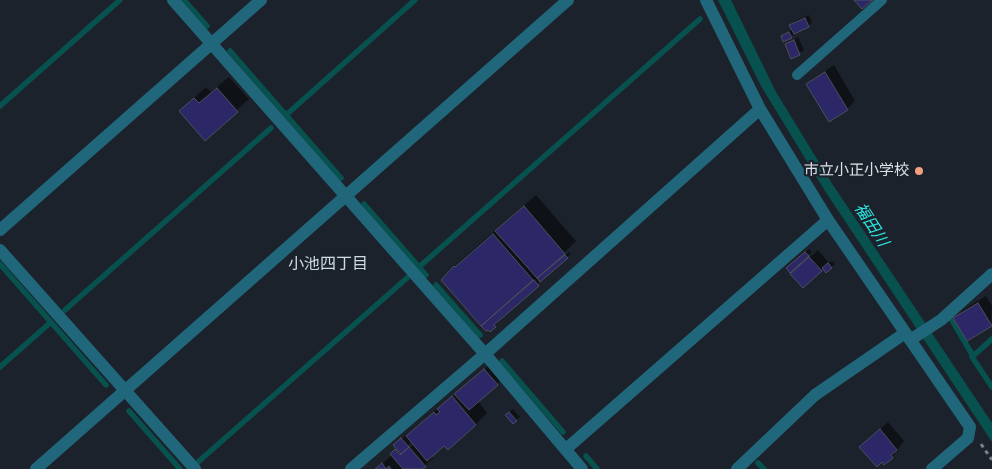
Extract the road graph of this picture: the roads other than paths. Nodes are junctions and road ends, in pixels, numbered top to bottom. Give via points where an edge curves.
1 (173, 0) edge
2 (261, 0) edge
3 (568, 0) edge
4 (706, 0) edge
5 (882, 0) edge
6 (211, 44) junction
7 (797, 75) dead end
8 (760, 109) junction
9 (346, 196) junction
10 (828, 220) junction
11 (0, 230) edge
12 (0, 250) edge
13 (992, 274) edge
14 (910, 337) junction
15 (485, 354) junction
16 (125, 391) junction
17 (566, 449) junction
18 (36, 469) edge
19 (195, 469) edge
20 (351, 469) edge
21 (582, 469) edge
22 (737, 469) edge
23 (932, 469) edge

1 - 6 street
2 - 6 street
3 - 9 street
4 - 8 street
5 - 7 lane
6 - 9 street
6 - 11 street
8 - 10 street
8 - 15 street
9 - 15 street
9 - 16 street
10 - 14 street
10 - 17 street
12 - 16 street
13 - 14 street via 936,323
14 - 22 street via 815,395
14 - 23 street via 970,427 968,438
15 - 17 street
15 - 20 street
16 - 18 street
16 - 19 street
17 - 21 street

